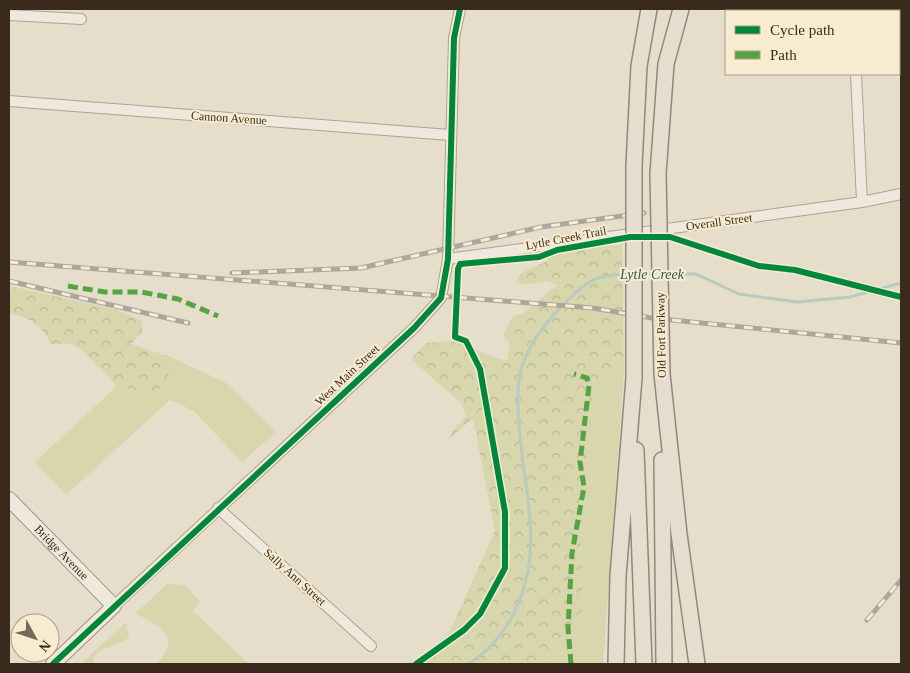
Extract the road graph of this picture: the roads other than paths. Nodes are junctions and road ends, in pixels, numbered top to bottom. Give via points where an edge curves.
1 (460, 9) edge
2 (649, 9) edge
3 (681, 9) edge
4 (9, 15) edge
5 (81, 19) dead end
6 (856, 75) edge
7 (9, 101) edge
8 (450, 135) junction
9 (901, 194) edge
10 (862, 202) junction
11 (448, 259) junction
12 (662, 374) junction
13 (634, 378) junction
14 (9, 499) edge
15 (218, 508) junction
16 (114, 606) junction
17 (371, 646) dead end
18 (52, 664) edge
19 (616, 664) edge
20 (644, 664) edge
21 (664, 664) edge
22 (697, 664) edge

1 - 8 street, West Main Street via 454,38
2 - 13 main road, bridge via 639,66 634,166
3 - 12 main road, Old Fort Parkway, bridge via 666,64 658,174
4 - 5 street
6 - 10 street
7 - 8 street, Cannon Avenue
8 - 11 street, West Main Street
9 - 10 street, Overall Street
10 - 11 street, Overall Street
11 - 15 street, West Main Street via 441,298 414,328
12 - 21 main road, Old Fort Parkway
12 - 22 main road
13 - 19 main road via 618,576
13 - 20 main road
14 - 16 street, Bridge Avenue
15 - 16 street, West Main Street
15 - 17 street, Sally Ann Street
16 - 18 street, West Main Street

